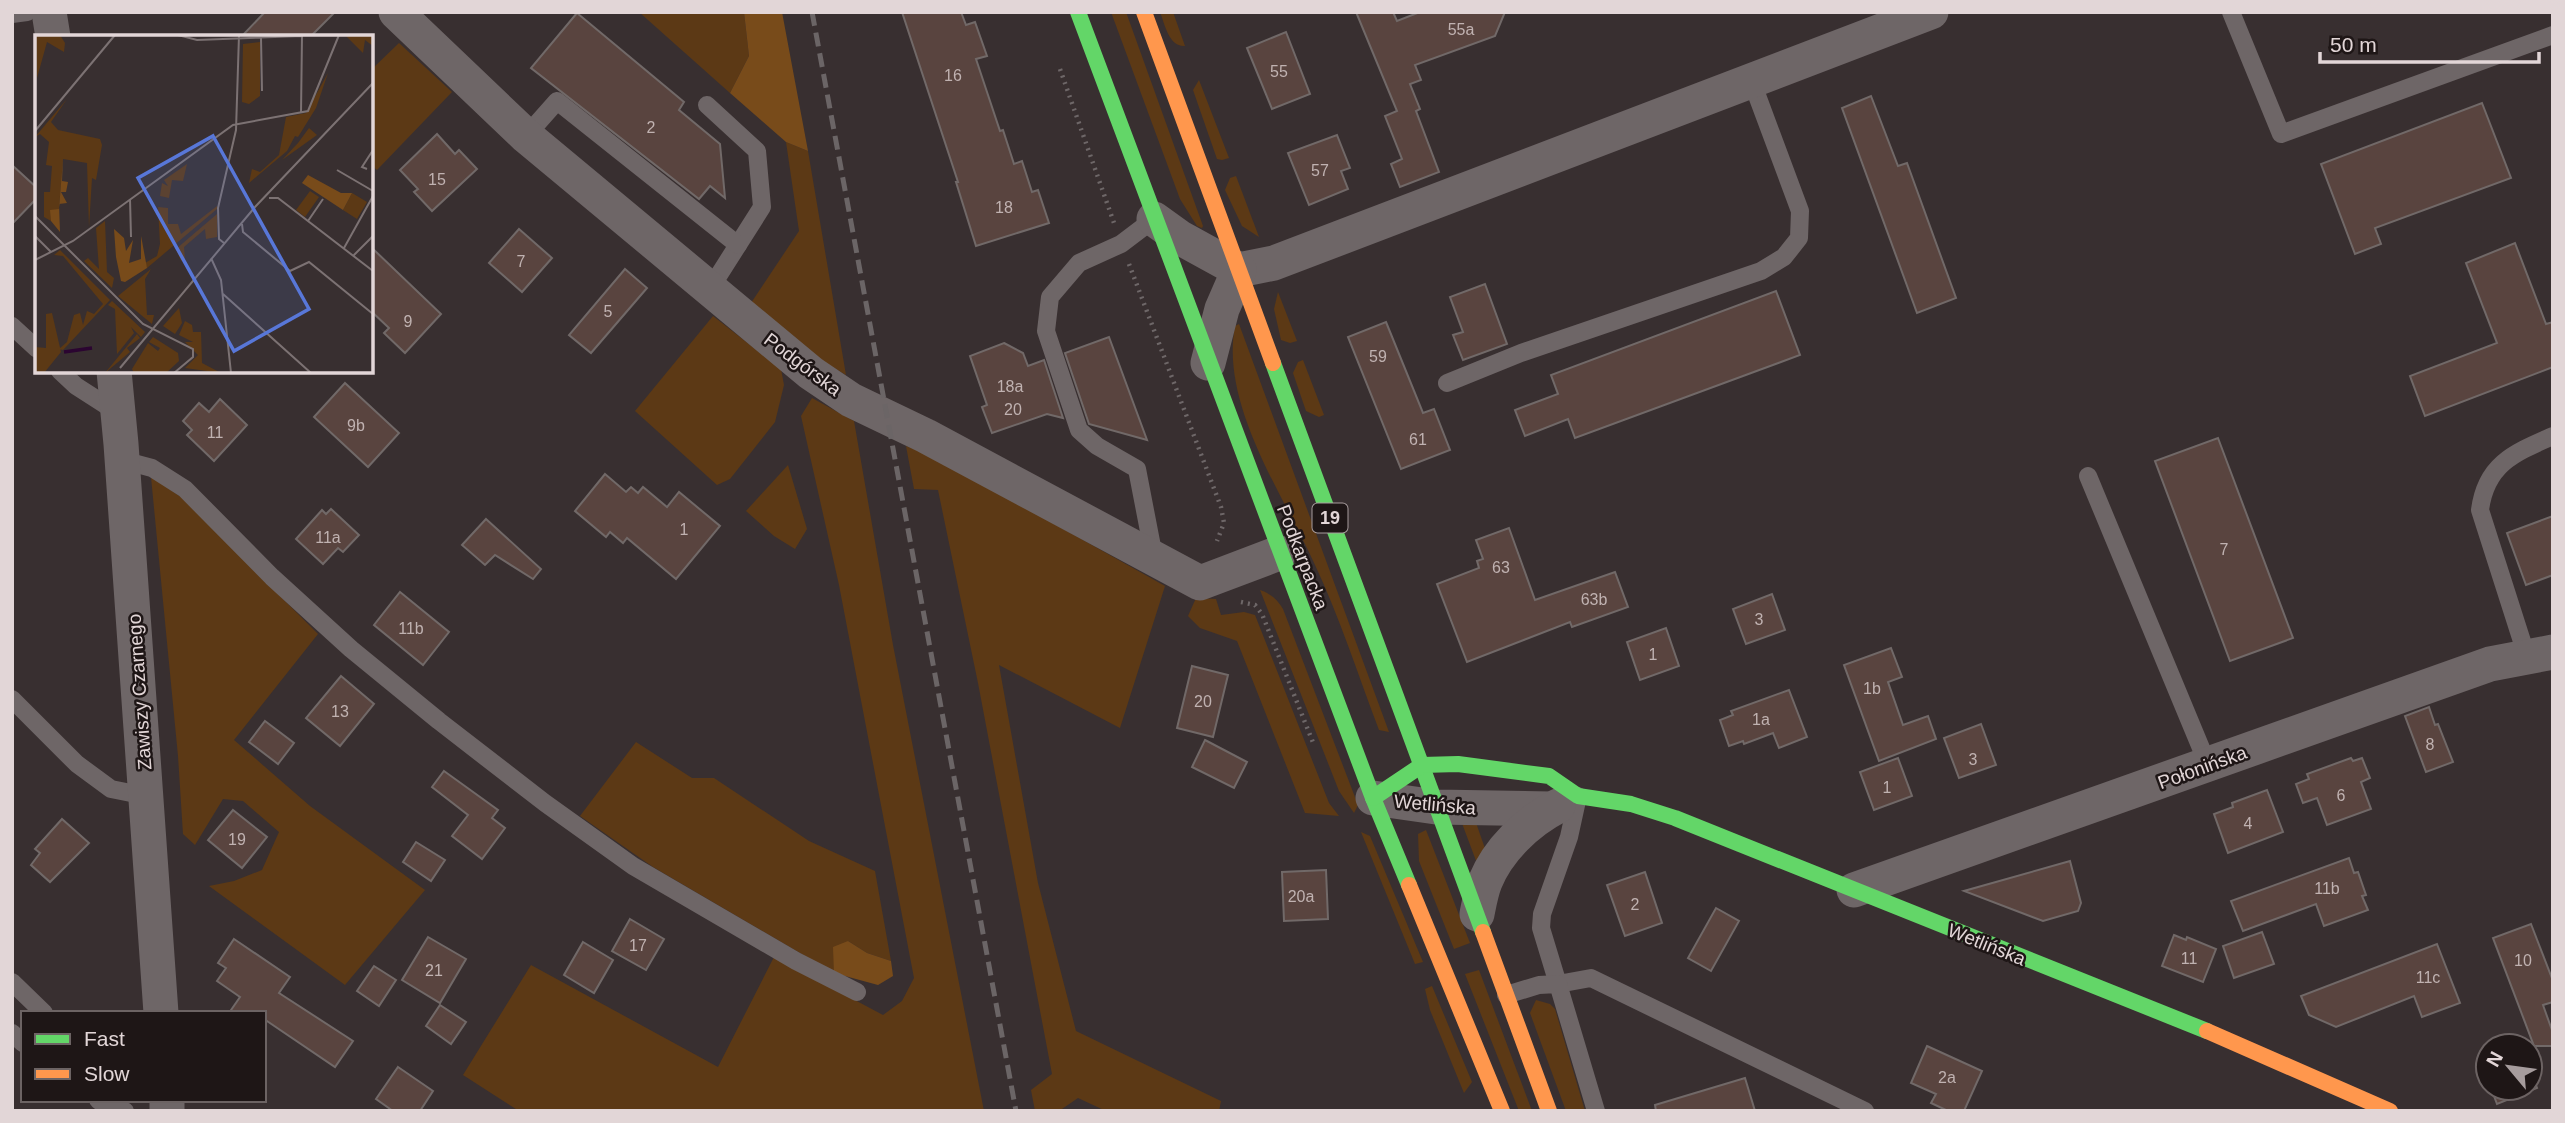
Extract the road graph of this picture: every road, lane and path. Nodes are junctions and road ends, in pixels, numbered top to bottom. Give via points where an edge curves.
1 (27, 12) edge
2 (49, 12) edge
3 (396, 12) edge
4 (1078, 12) edge
5 (1144, 12) edge
6 (1931, 12) edge
7 (2231, 12) edge
8 (12, 14) edge
9 (53, 35) edge
10 (2553, 35) edge
11 (1058, 64) dead end
12 (1752, 82) junction
13 (707, 105) dead end
14 (526, 136) junction
15 (1154, 219) junction
16 (1121, 244) junction
17 (738, 245) junction
18 (1239, 270) junction
19 (710, 289) junction
20 (12, 326) edge
21 (35, 347) edge
22 (1208, 363) junction
23 (62, 373) edge
24 (114, 373) edge
25 (1447, 383) dead end
26 (118, 413) junction
27 (2553, 436) edge
28 (122, 460) junction
29 (2088, 476) dead end
30 (1279, 554) junction
31 (1154, 557) junction
32 (1223, 574) junction
33 (2540, 654) edge
34 (12, 699) edge
35 (1314, 746) dead end
36 (1422, 765) junction
37 (2208, 765) junction
38 (146, 796) junction
39 (1373, 798) junction
40 (1565, 803) junction
41 (1436, 807) junction
42 (1854, 890) junction
43 (1477, 914) junction
44 (12, 982) edge
45 (1558, 984) junction
46 (857, 992) dead end
47 (1506, 995) junction
48 (42, 1011) edge
49 (161, 1011) edge
50 (1502, 1111) edge
51 (1549, 1111) edge
52 (1596, 1111) edge
53 (1865, 1111) edge
54 (2390, 1111) edge

1 - 8 lane
2 - 9 street
3 - 14 street, Podgórska
4 - 15 main road, Podkarpacka
5 - 18 main road, Podkarpacka / 19
6 - 12 street
7 - 10 lane via 2281,134
11 - 16 path
12 - 18 street via 1273,263
12 - 25 lane via 1800,211 1799,237 1784,257 1761,271
13 - 17 lane via 757,151 762,207
14 - 17 lane via 557,101
14 - 19 street, Podgórska
15 - 16 lane
15 - 18 street
15 - 22 main road, Podkarpacka
16 - 31 lane via 1079,263 1050,297 1046,331 1079,430 1137,469
16 - 32 path via 1221,507 1224,523 1214,547
17 - 19 lane
18 - 22 street via 1222,309
18 - 36 main road, Podkarpacka / 19
19 - 31 street, Podgórska via 811,373 852,400
20 - 21 lane
22 - 30 main road, Podkarpacka
23 - 26 lane
24 - 26 street, Zawiszy Czarnego
26 - 28 street, Zawiszy Czarnego
27 - 33 lane via 2509,457 2493,473 2480,510
28 - 38 street, Zawiszy Czarnego
28 - 46 lane via 152,467 185,489 351,649 545,803 633,866
29 - 37 lane
30 - 32 street, Podgórska
30 - 39 main road, Podkarpacka
31 - 32 street, Podgórska via 1200,583
32 - 35 path via 1233,601 1255,605 1262,614
33 - 37 street, Połonińska via 2490,664
34 - 38 lane via 77,764 111,789
36 - 39 main road, Wetlińska
36 - 40 main road, Wetlińska via 1458,764 1549,776
36 - 41 main road, Podkarpacka / 19
37 - 42 street, Połonińska
38 - 49 street, Zawiszy Czarnego
39 - 41 street, Wetlińska
39 - 50 main road, Podkarpacka
40 - 41 street, Wetlińska
40 - 42 main road, Wetlińska via 1632,804
40 - 43 street via 1533,821 1496,861
40 - 45 lane via 1569,837 1541,928
41 - 43 main road, Podkarpacka / 19
42 - 54 main road, Wetlińska via 2183,1021
43 - 47 main road, Podkarpacka / 19
44 - 48 lane
45 - 47 lane
45 - 52 lane
45 - 53 lane via 1591,978
47 - 51 main road, Podkarpacka / 19

